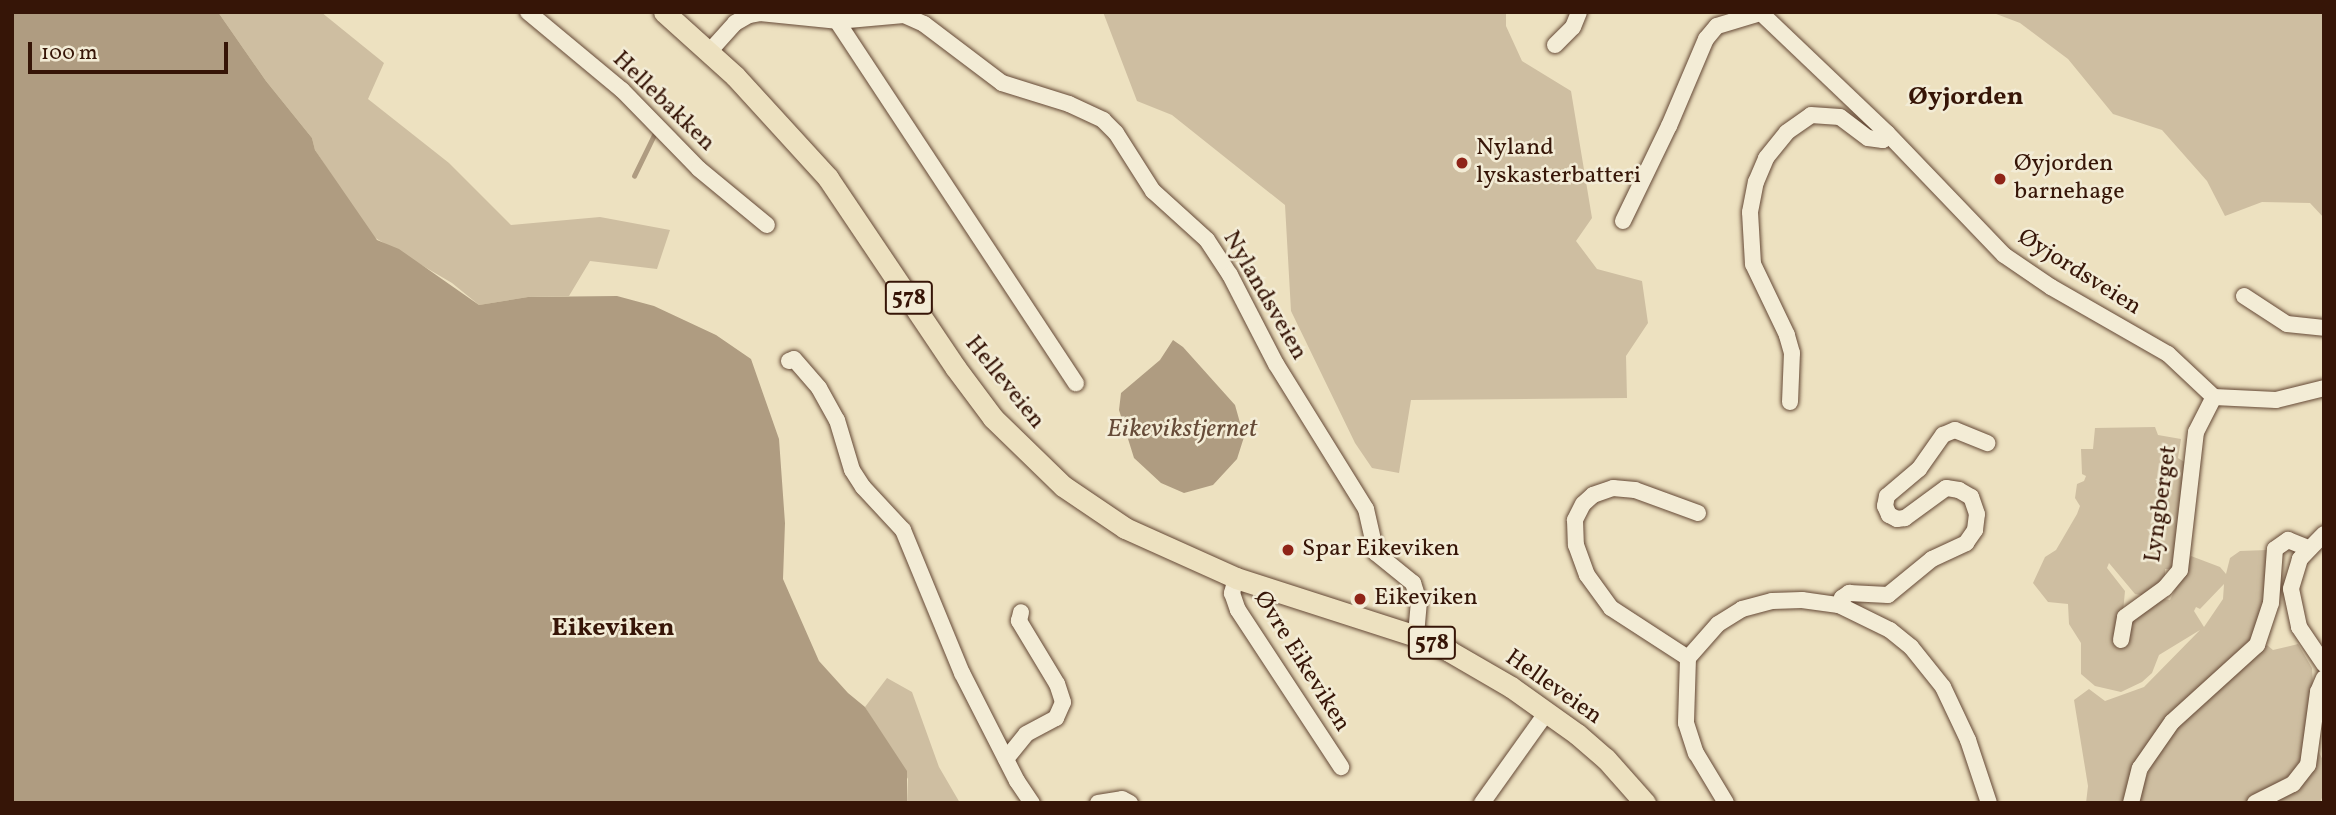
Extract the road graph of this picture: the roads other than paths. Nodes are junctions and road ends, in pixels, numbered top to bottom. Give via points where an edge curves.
1 (528, 12) edge
2 (664, 12) edge
3 (1579, 12) edge
4 (1760, 12) edge
5 (836, 21) junction
6 (1555, 44) dead end
7 (709, 52) junction
8 (1887, 133) junction
9 (1623, 221) dead end
10 (767, 225) dead end
11 (2244, 296) dead end
12 (2324, 328) edge
13 (789, 361) dead end
14 (815, 368) dead end
15 (1076, 383) dead end
16 (2324, 388) edge
17 (2214, 397) junction
18 (1790, 401) dead end
19 (1987, 443) dead end
20 (855, 474) junction
21 (1698, 513) dead end
22 (2324, 534) edge
23 (2308, 548) junction
24 (1236, 578) junction
25 (1839, 605) junction
26 (1021, 611) dead end
27 (1416, 636) junction
28 (2121, 640) dead end
29 (1688, 658) junction
30 (2324, 664) edge
31 (2324, 678) edge
32 (1547, 712) junction
33 (1006, 759) junction
34 (1340, 767) dead end
35 (1032, 803) edge
36 (1098, 803) edge
37 (1129, 803) edge
38 (1482, 803) edge
39 (1645, 803) edge
40 (1726, 803) edge
41 (1989, 803) edge
42 (2131, 803) edge
43 (2255, 803) edge

1 - 10 street, Hellebakken via 622,90 699,169
2 - 7 main road, Helleveien / 578
3 - 6 street via 1573,27
4 - 8 street, Øyjordsveien
4 - 9 street via 1717,26 1706,39
5 - 7 street, Nylandsveien via 748,15
5 - 15 street
5 - 27 street, Nylandsveien via 893,15 915,19 1002,83 1069,104 1111,127 1153,191 1192,225 1218,256 1276,364 1366,509 1376,553 1408,578 1417,592
7 - 24 main road, Helleveien / 578 via 828,178 955,367 993,418 1037,463 1125,528
8 - 17 street, Øyjordsveien via 2004,255 2168,354
8 - 18 street via 1883,141 1868,138 1840,117 1811,115 1787,132 1766,158 1756,182 1749,212 1753,264 1792,353
11 - 12 street via 2287,324
13 - 20 street via 794,359 800,365 829,403
14 - 20 street via 845,415 859,466
16 - 17 street via 2276,400
17 - 28 street, Lyngberget via 2196,432 2180,570 2165,588 2125,617
19 - 25 street via 1955,430 1943,435 1919,470 1887,496 1885,506 1897,519 1946,488 1971,497 1975,530 1966,543 1932,559 1888,595 1849,593
20 - 33 street via 903,530 962,673
21 - 29 street via 1635,490 1613,488 1592,495 1575,520 1576,545 1587,575 1611,608
22 - 23 street
23 - 30 street via 2292,578 2292,601 2303,634
23 - 42 street via 2288,540 2275,549 2271,603 2257,645 2172,722 2140,768
24 - 27 main road, Helleveien / 578
24 - 34 street, Øvre Eikeviken via 1232,593 1238,610
25 - 29 street via 1772,601 1742,609 1718,624
25 - 41 street via 1890,630 1943,687
26 - 33 street via 1020,621 1063,702 1056,718 1026,734
27 - 32 main road, Helleveien / 578 via 1476,666
29 - 40 street via 1686,723 1696,753
31 - 43 street via 2308,765 2293,784
32 - 38 street
32 - 39 main road, Helleveien / 578 via 1606,760
33 - 35 street
36 - 37 street via 1122,799

